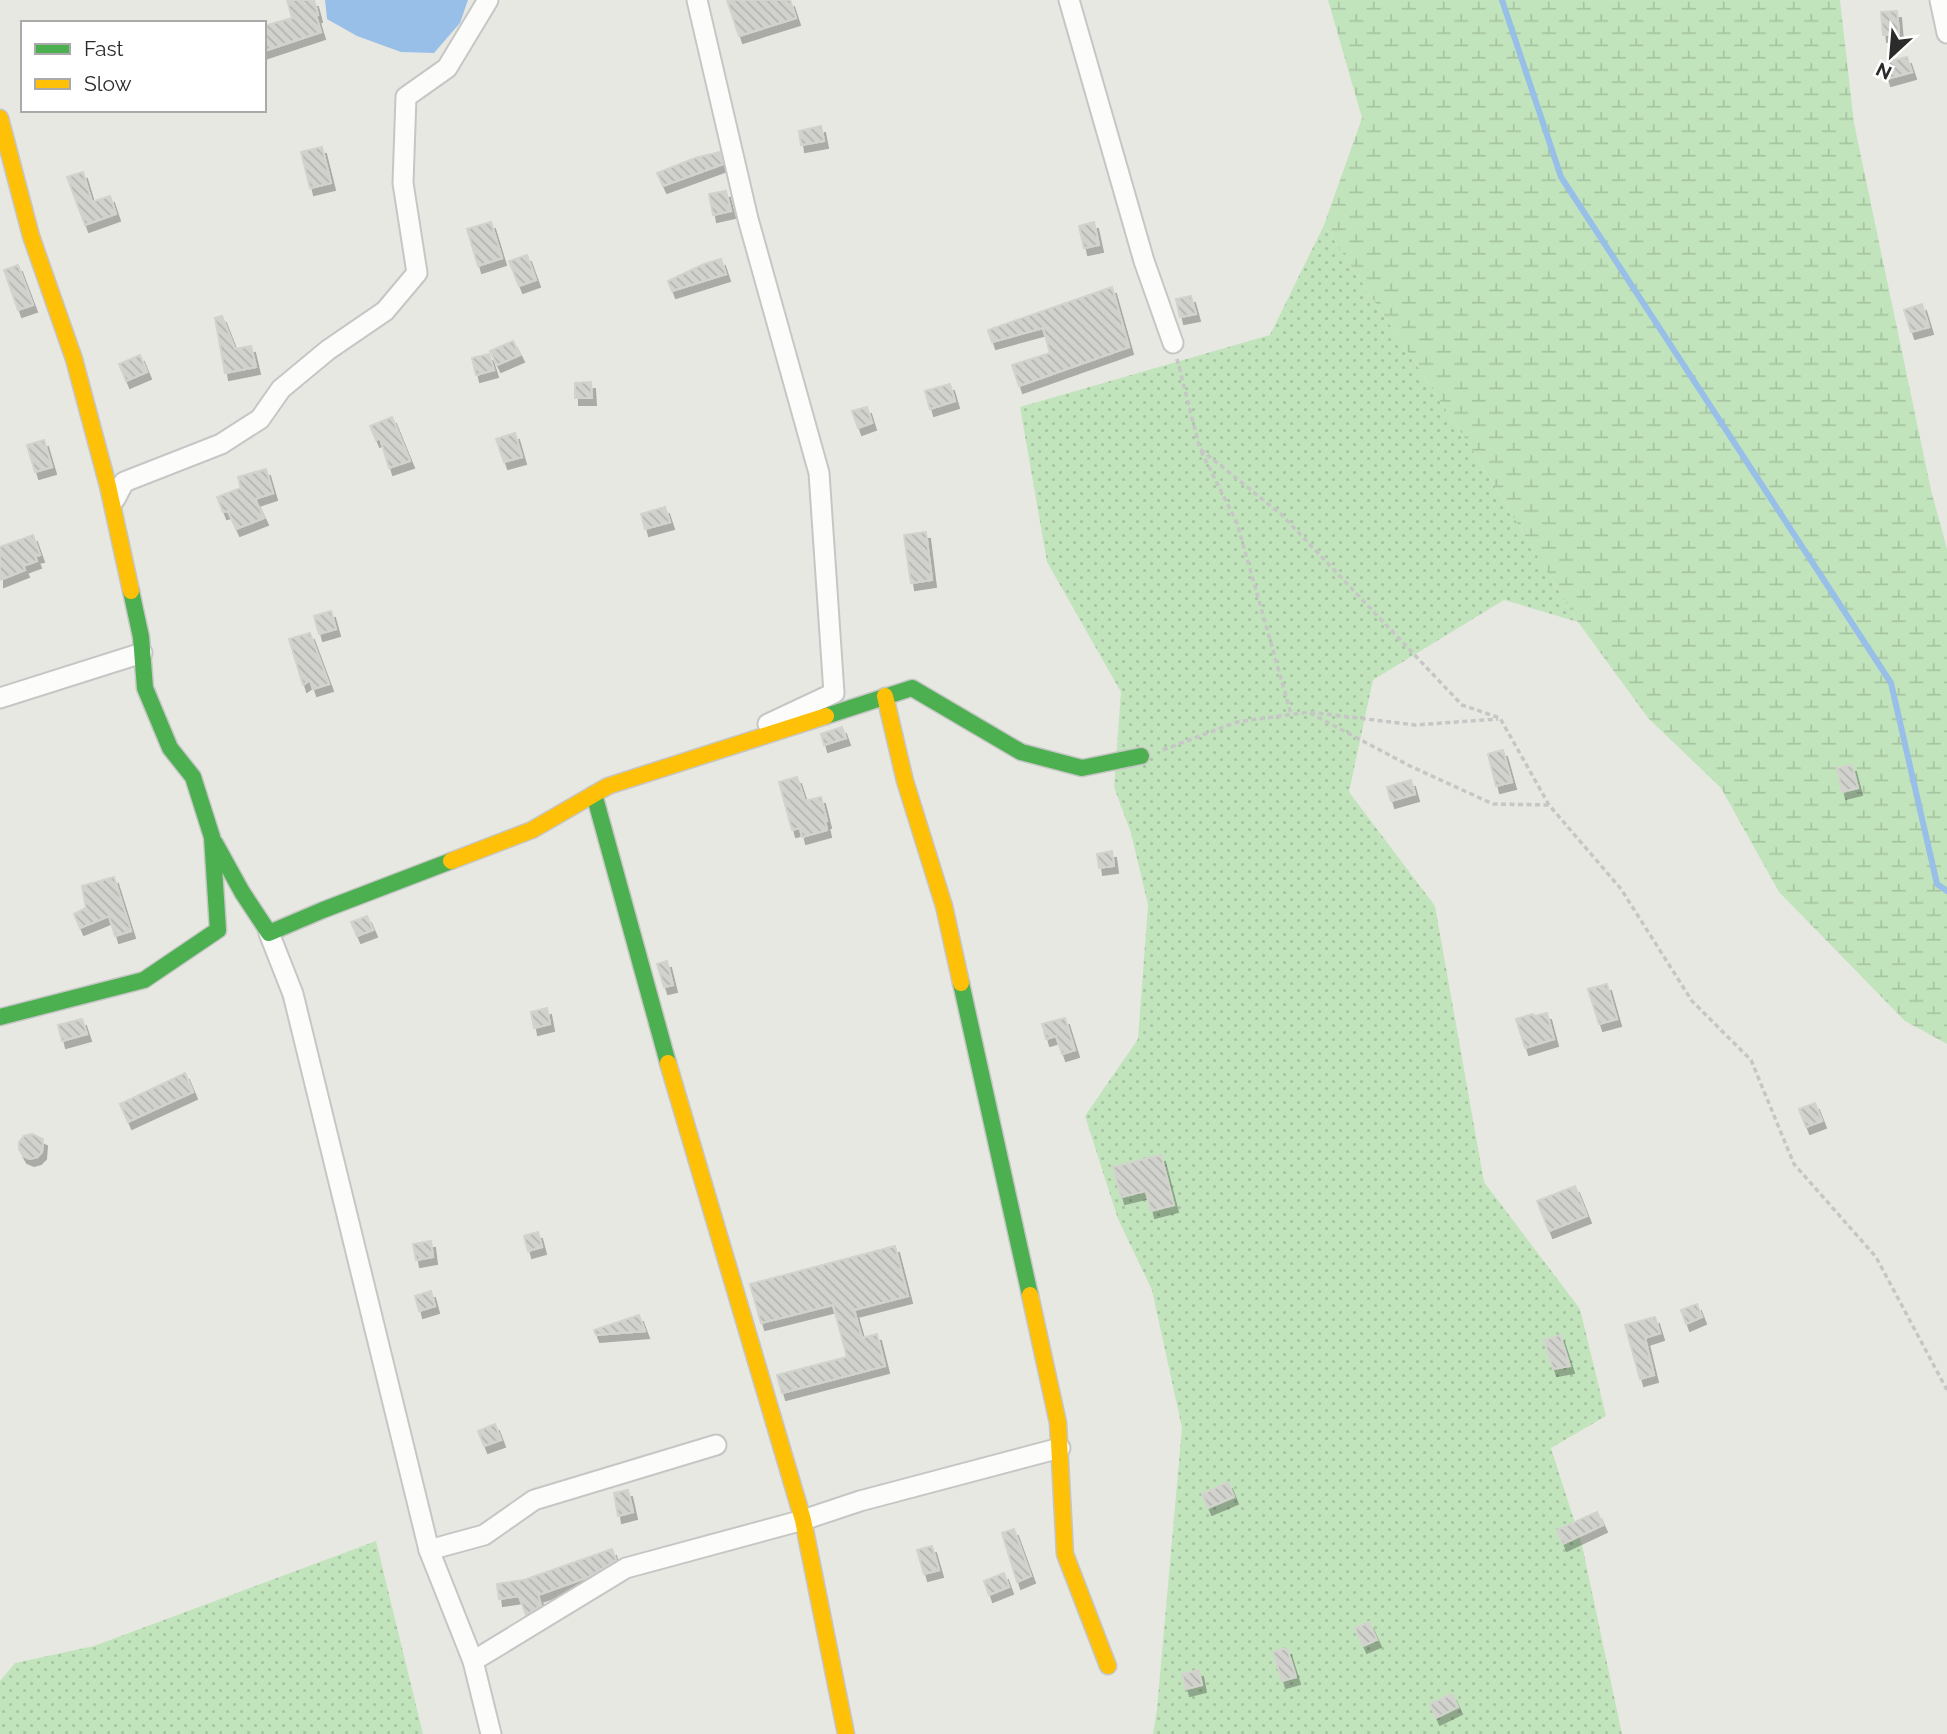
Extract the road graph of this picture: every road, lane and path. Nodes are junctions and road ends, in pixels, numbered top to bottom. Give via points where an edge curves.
1 (488, 0) edge
2 (697, 0) edge
3 (1069, 0) edge
4 (1940, 0) edge
5 (1947, 33) edge
6 (0, 118) edge
7 (1173, 343) joint
8 (1200, 449) junction
9 (115, 499) dead end
10 (142, 653) junction
11 (885, 696) junction
12 (0, 698) edge
13 (1308, 712) junction
14 (1291, 715) junction
15 (1500, 718) junction
16 (1141, 756) joint
17 (594, 794) junction
18 (1549, 805) junction
19 (558, 819) dead end
20 (212, 836) junction
21 (269, 933) junction
22 (0, 1017) edge
23 (1947, 1390) edge
24 (716, 1445) dead end
25 (1060, 1448) junction
26 (803, 1520) junction
27 (429, 1550) junction
28 (473, 1661) junction
29 (1108, 1666) dead end
30 (491, 1734) edge
31 (846, 1734) edge

1 - 9 street via 447,68 406,97 403,183 417,273 385,311 281,389 260,419 221,444 124,482
2 - 19 street via 748,219 819,473 834,693
3 - 7 street via 1144,261
4 - 5 street
6 - 10 street via 30,236 74,359 108,486
7 - 8 path
8 - 14 path via 1237,523
8 - 15 path via 1282,515 1462,705
10 - 12 street
10 - 20 street via 145,688 170,748 193,777
11 - 16 street via 912,688 1021,752 1082,768
11 - 17 street
11 - 25 street via 905,781 944,906
13 - 14 path
13 - 15 path via 1415,725
13 - 18 path via 1493,804
14 - 16 path via 1237,722
15 - 18 path
17 - 21 street via 532,830
17 - 26 street
18 - 23 path via 1621,889 1692,1001 1751,1060 1794,1164 1876,1258
20 - 21 street
20 - 22 street via 218,930 144,979
21 - 27 street via 293,994
24 - 27 street via 534,1500 484,1535
25 - 26 street
25 - 29 street via 1065,1554
26 - 28 street via 626,1568
26 - 31 street
27 - 28 street
28 - 30 street

